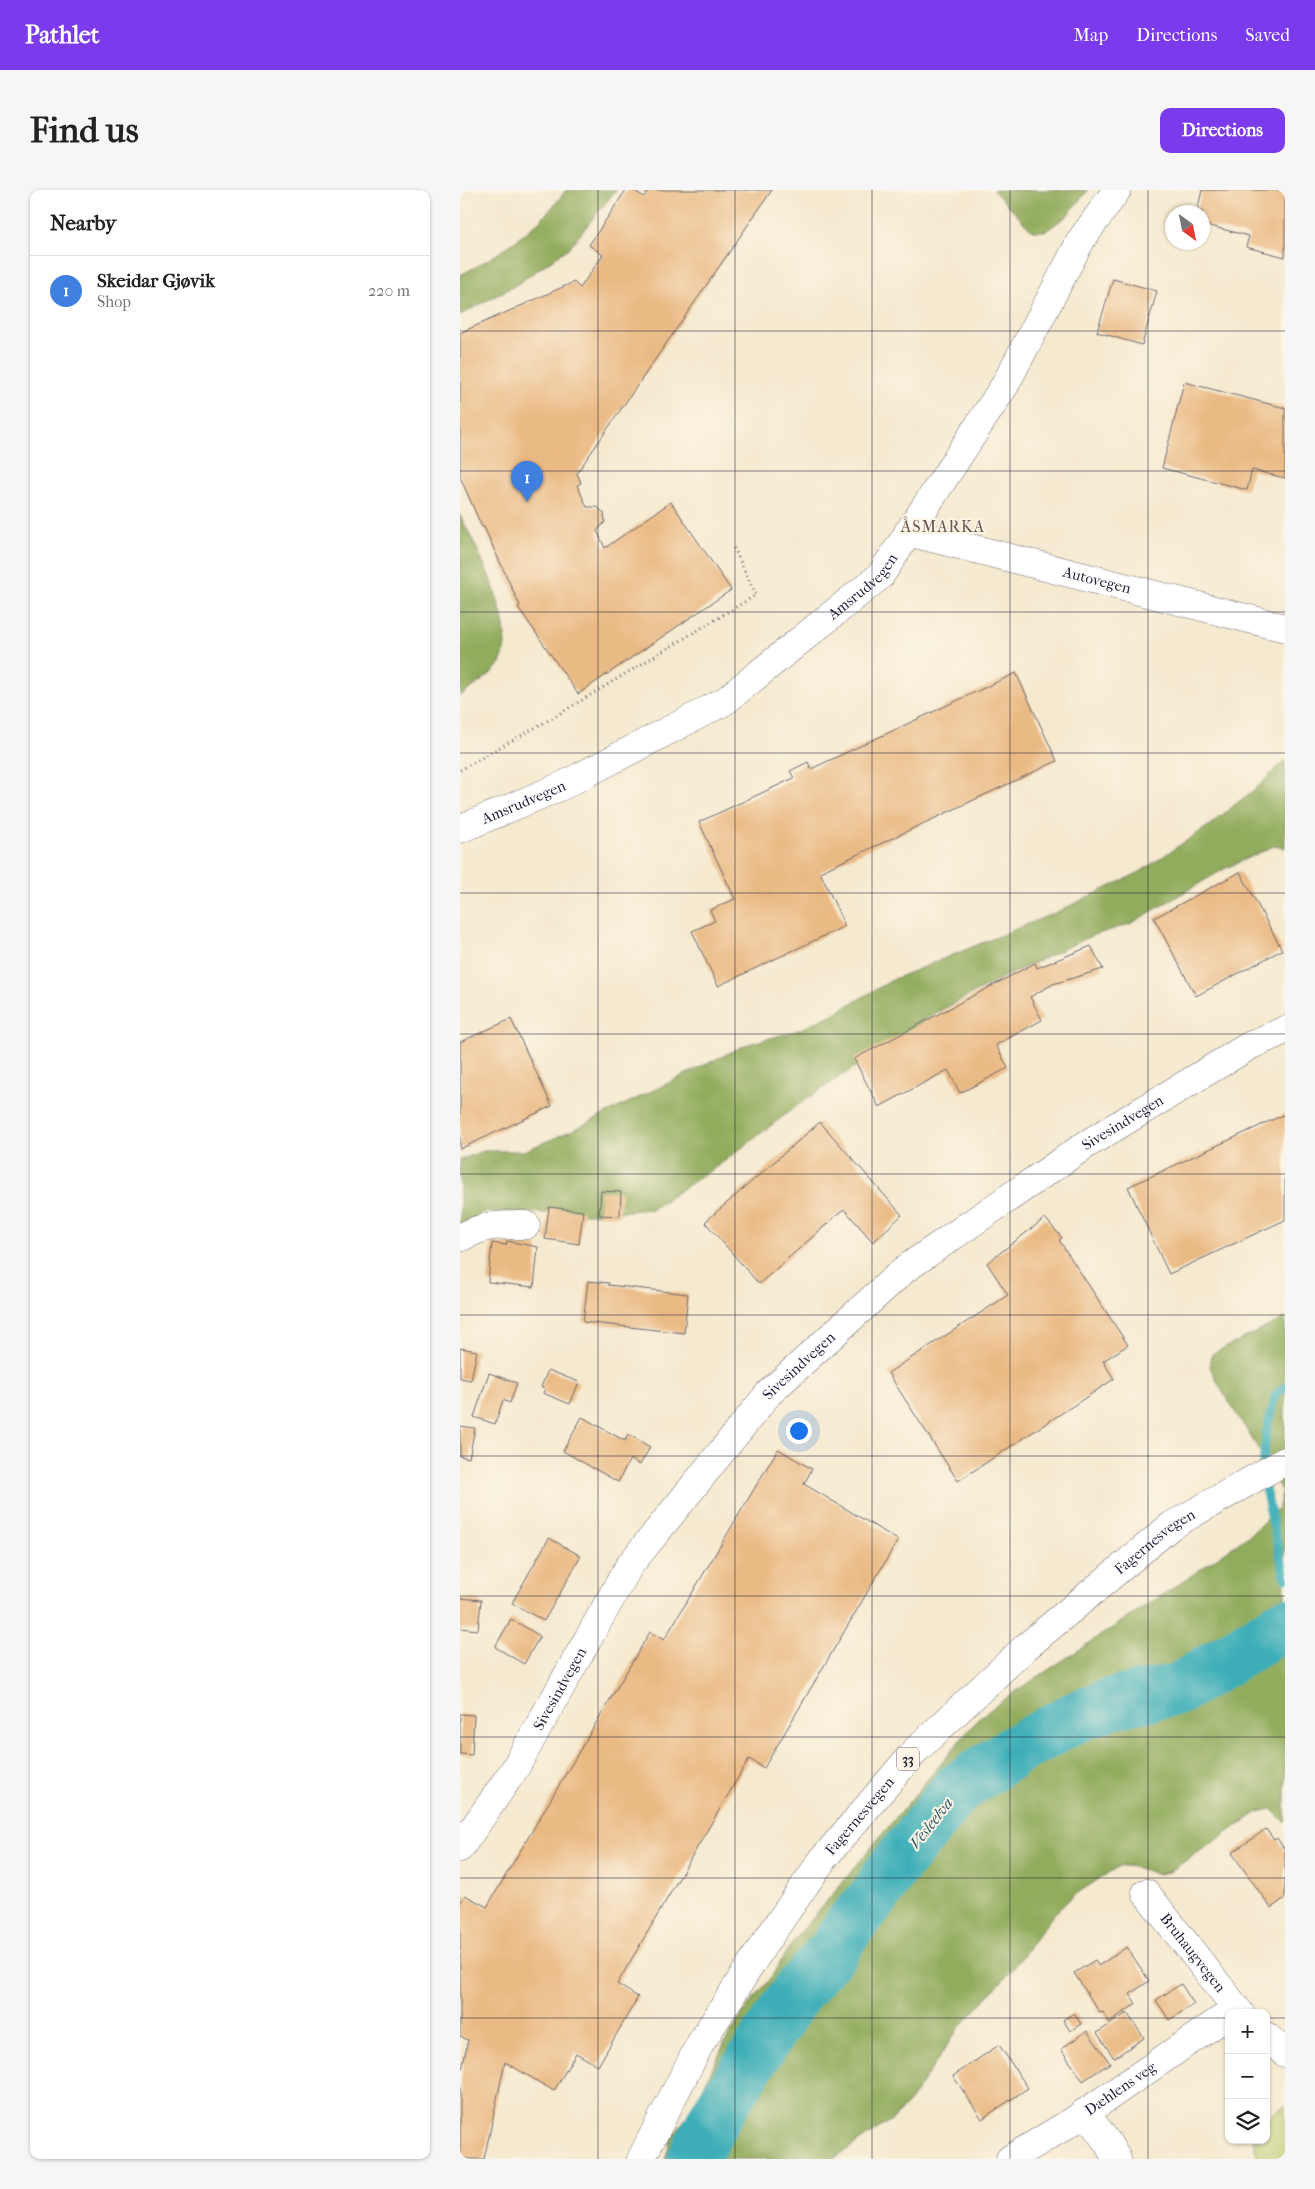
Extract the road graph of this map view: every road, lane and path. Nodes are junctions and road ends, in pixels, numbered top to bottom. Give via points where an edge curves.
1 (1117, 190) edge
2 (908, 532) junction
3 (733, 546) dead end
4 (1285, 628) edge
5 (460, 770) edge
6 (460, 830) edge
7 (1285, 1030) edge
8 (526, 1225) dead end
9 (460, 1238) edge
10 (1285, 1461) edge
11 (460, 1848) edge
12 (1146, 1893) dead end
13 (1232, 2009) edge
14 (1225, 2018) edge
15 (1270, 2040) edge
16 (1285, 2053) edge
17 (1085, 2112) junction
18 (641, 2159) edge
19 (1010, 2159) edge
20 (1117, 2159) edge

1 - 2 street, Amsrudvegen via 1081,240 1005,385
2 - 4 street, Autovegen
2 - 6 street, Amsrudvegen via 880,576 725,701 562,786
3 - 5 path via 756,595
7 - 11 street, Sivesindvegen via 1249,1046 1087,1144 905,1269 768,1393 629,1566 514,1770
8 - 9 street via 490,1225
10 - 18 street, Fagernesvegen / 33 via 1171,1526 1026,1647 915,1751 823,1859 762,1947 700,2044
12 - 13 street, Bruhaugvegen
14 - 17 street, Dæhlens veg
15 - 16 street
17 - 19 street, Dæhlens veg
17 - 20 street

